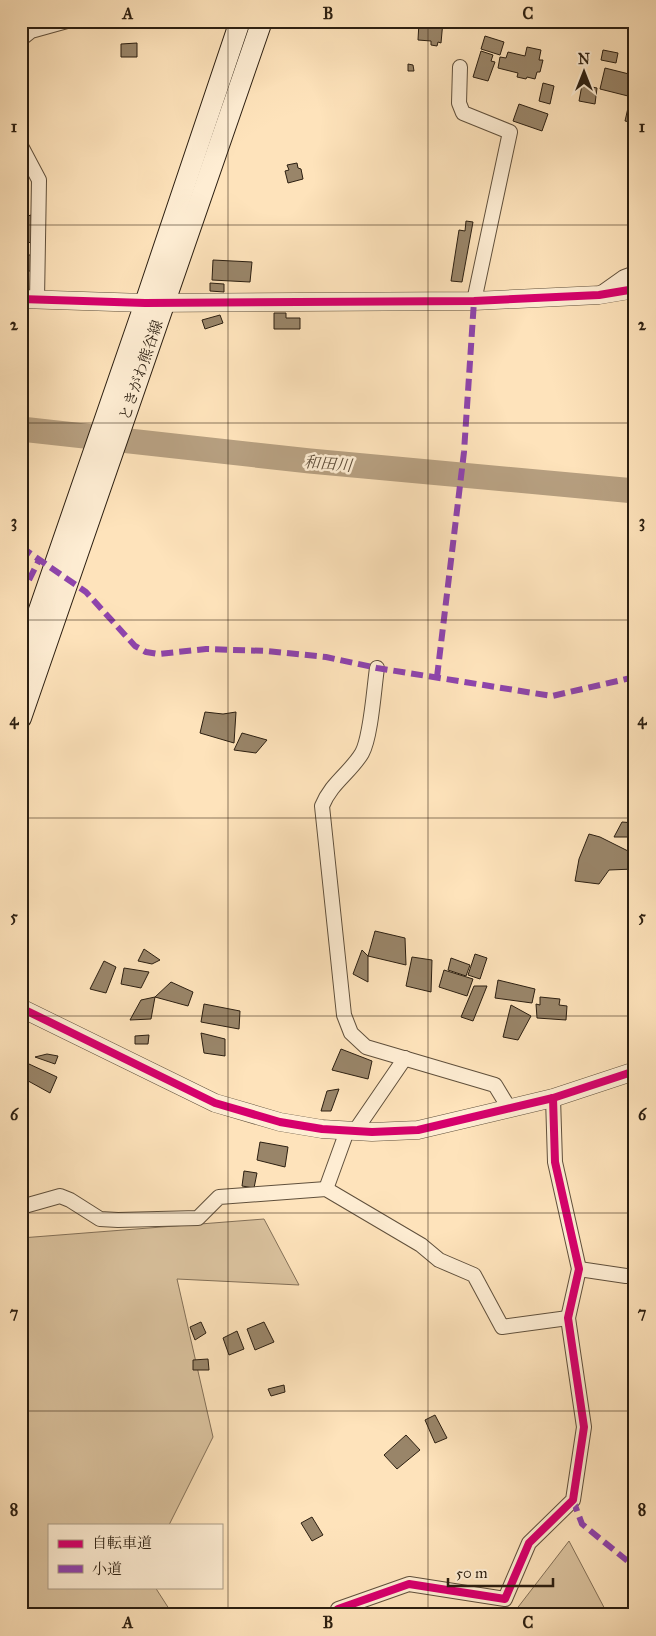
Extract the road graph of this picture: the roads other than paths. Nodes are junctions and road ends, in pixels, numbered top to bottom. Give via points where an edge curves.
1 (67, 21) edge
2 (240, 21) edge
3 (262, 21) edge
4 (21, 39) edge
5 (460, 67) dead end
6 (21, 146) edge
7 (635, 273) edge
8 (635, 289) edge
9 (599, 295) junction
10 (29, 300) edge
11 (474, 301) junction
12 (155, 303) junction
13 (90, 489) junction
14 (21, 662) edge
15 (377, 668) dead end
16 (21, 718) edge
17 (21, 1008) edge
18 (405, 1058) junction
19 (635, 1071) edge
20 (553, 1098) junction
21 (509, 1108) junction
22 (351, 1131) junction
23 (326, 1189) junction
24 (21, 1206) edge
25 (579, 1269) junction
26 (635, 1276) edge
27 (568, 1318) junction
28 (338, 1609) dead end

1 - 4 street via 31,32
2 - 12 main road, ときがわ熊谷線
3 - 12 main road, ときがわ熊谷線
5 - 11 street via 459,103 463,113 510,132
6 - 10 street via 39,180
7 - 9 street
8 - 9 street
9 - 11 street
10 - 12 street
11 - 12 street
12 - 13 main road, ときがわ熊谷線
13 - 14 main road, ときがわ熊谷線
13 - 16 main road, ときがわ熊谷線
15 - 18 street via 362,752 327,795 322,806 344,1016 351,1033 366,1047
17 - 22 street via 215,1103 280,1122
18 - 21 street via 495,1085
18 - 22 street
19 - 20 street
20 - 21 street
20 - 25 street via 555,1162
21 - 22 street via 418,1130
22 - 23 street
23 - 24 street via 220,1197 198,1218 100,1219 60,1196
23 - 27 street via 421,1245 439,1260 474,1275 502,1327
25 - 26 street
25 - 27 street
27 - 28 street via 584,1427 574,1500 529,1543 505,1599 409,1584

